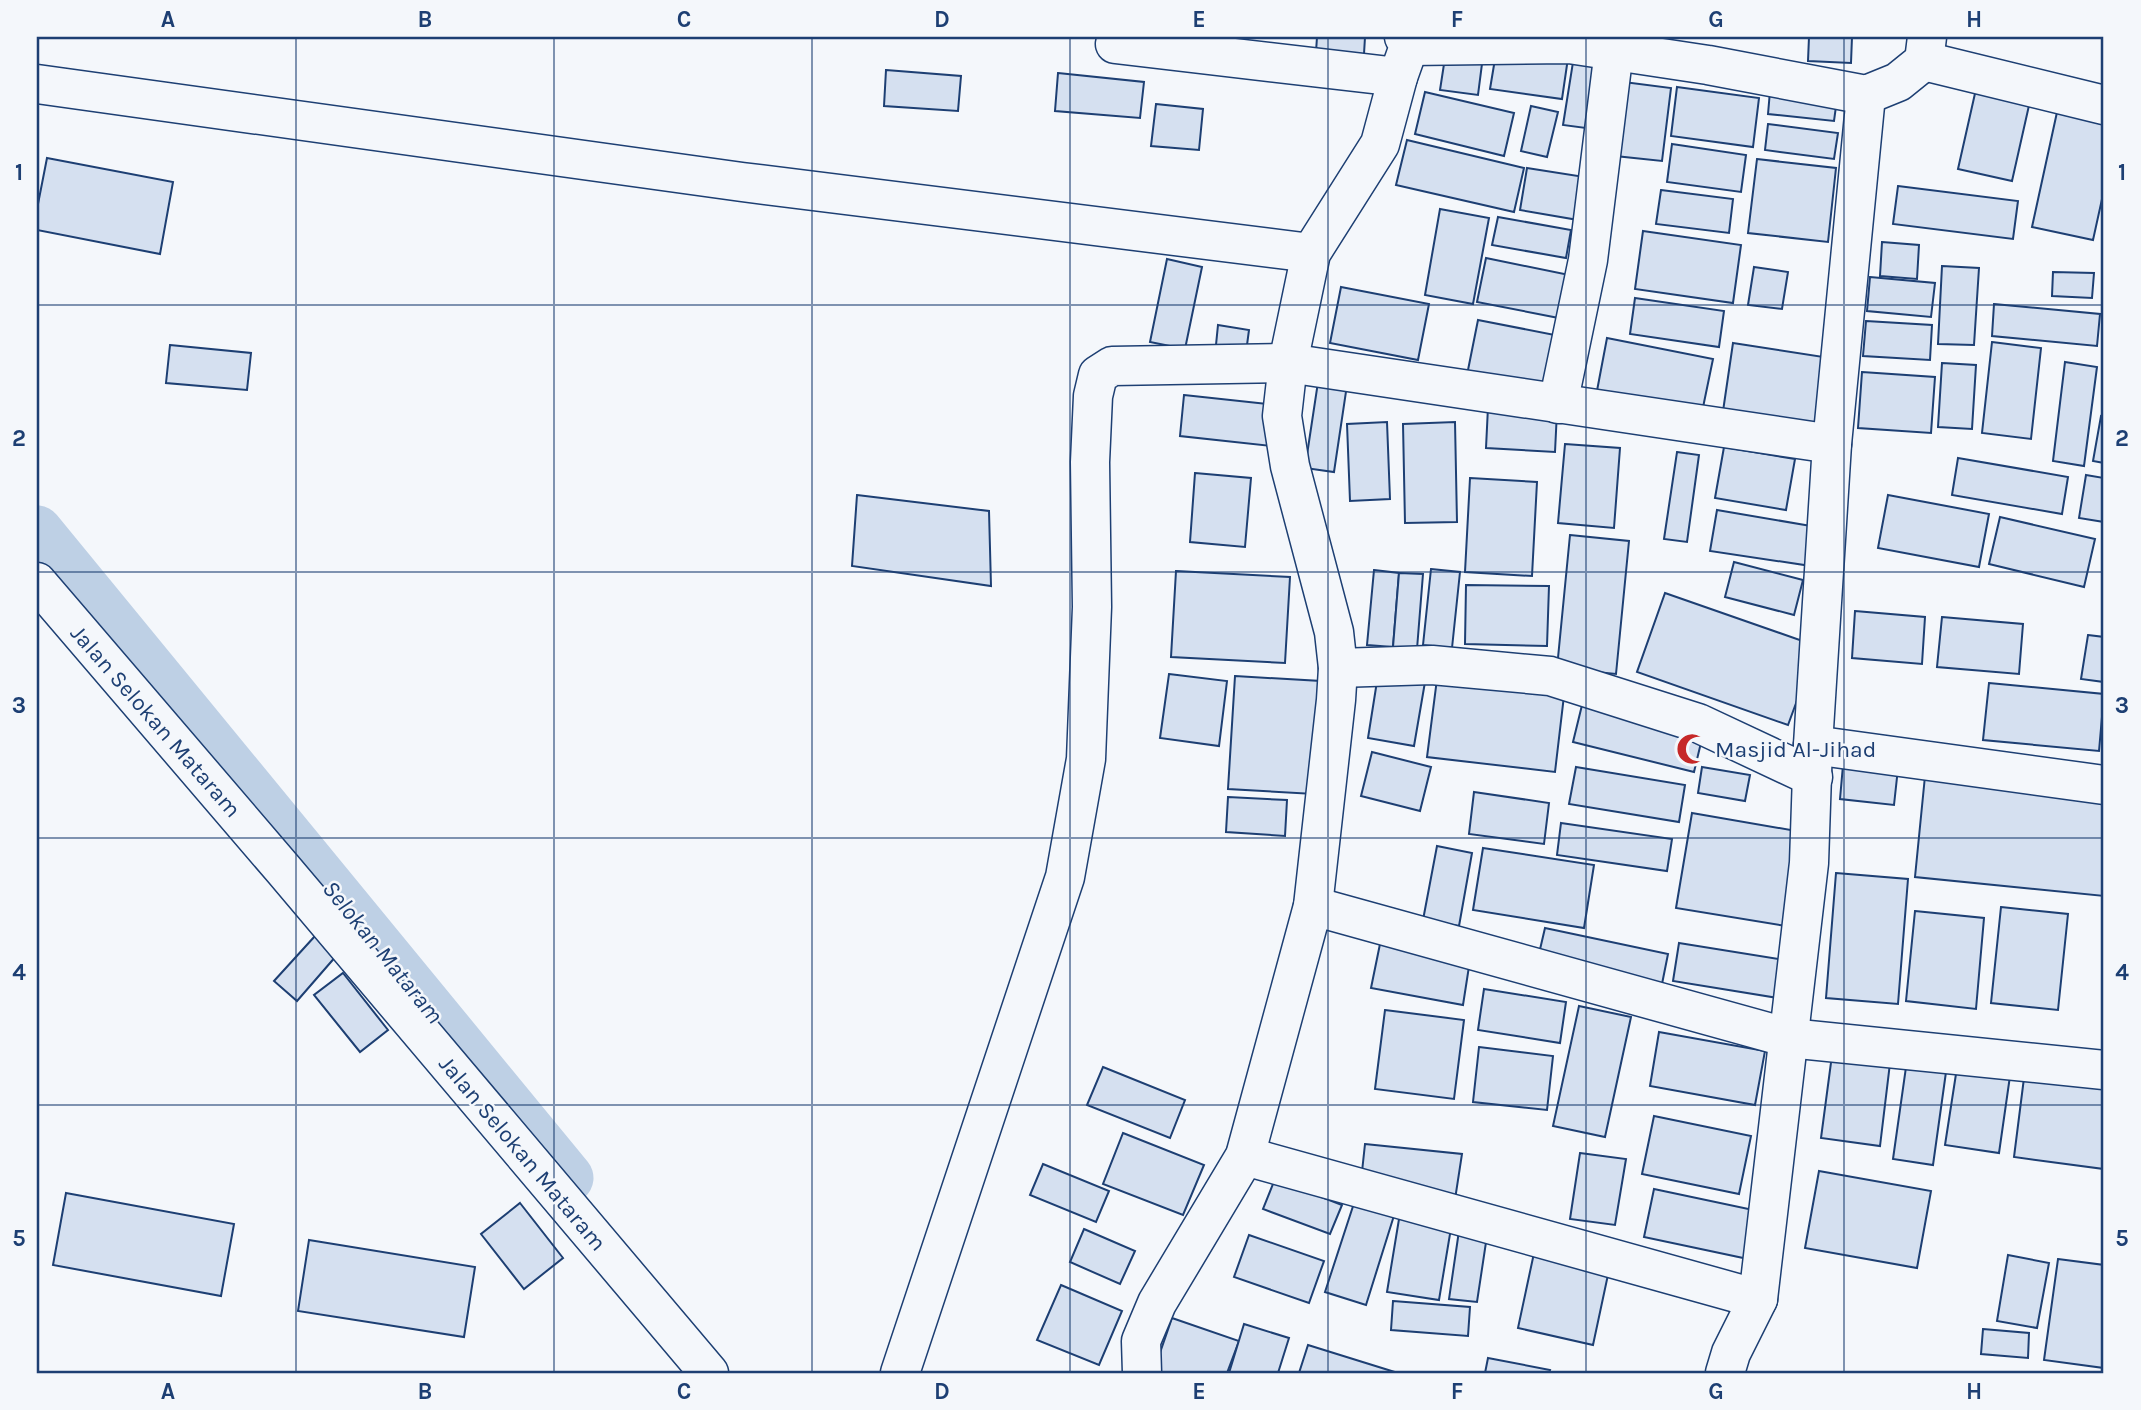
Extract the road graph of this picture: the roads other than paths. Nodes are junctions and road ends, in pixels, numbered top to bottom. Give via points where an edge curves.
1 (1569, 41) edge
2 (1115, 44) dead end
3 (1925, 49) edge
4 (1614, 50) junction
5 (1404, 53) edge
6 (37, 84) edge
7 (1867, 95) junction
8 (2104, 105) edge
9 (1311, 253) junction
10 (1287, 363) junction
11 (1558, 404) junction
12 (1832, 444) junction
13 (37, 582) edge
14 (1338, 667) junction
15 (1813, 761) junction
16 (2104, 785) edge
17 (1313, 906) junction
18 (1788, 1038) junction
19 (2104, 1070) edge
20 (1245, 1156) junction
21 (1758, 1298) junction
22 (709, 1373) edge
23 (900, 1373) edge
24 (1142, 1373) edge
25 (1725, 1373) edge

1 - 4 street
1 - 5 street
2 - 5 street
3 - 7 street via 1898,82
3 - 8 street
4 - 7 street
4 - 11 street via 1588,260
5 - 9 street via 1380,144
6 - 9 street via 742,182
7 - 12 street
9 - 10 street
10 - 11 street
10 - 14 street via 1282,416 1290,466 1334,632
10 - 23 street via 1112,366 1098,375 1090,462 1092,607 1086,759 1065,877
11 - 12 street
12 - 15 street
13 - 22 street, Jalan Selokan Mataram
14 - 15 street via 1432,664 1550,676
14 - 17 street
15 - 16 street
15 - 18 street via 1809,863
17 - 18 street
17 - 20 street
18 - 19 street
18 - 21 street
20 - 21 street
20 - 24 street via 1157,1303 1141,1341
21 - 25 street

